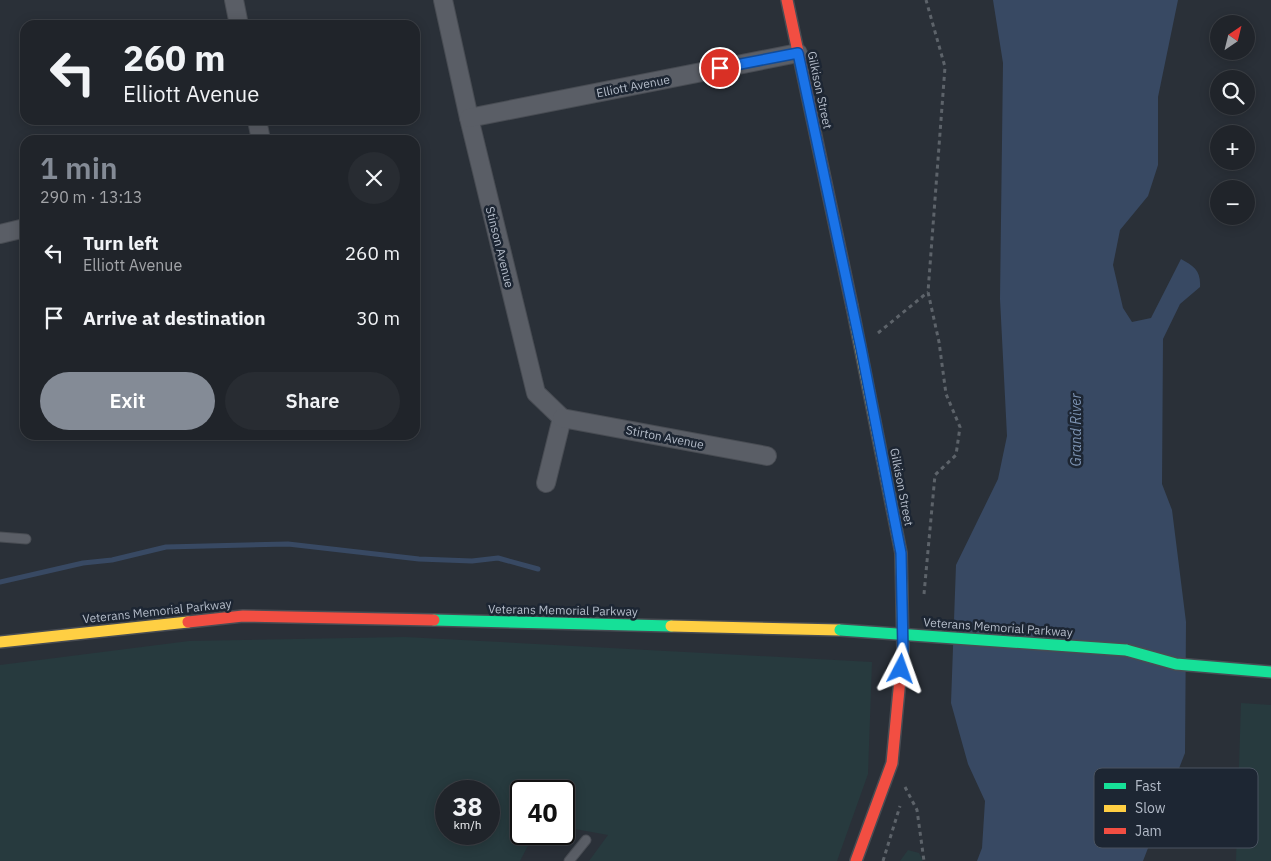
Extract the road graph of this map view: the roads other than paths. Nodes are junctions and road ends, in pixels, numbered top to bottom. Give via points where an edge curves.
1 (234, 0) edge
2 (443, 0) edge
3 (787, 0) edge
4 (238, 20) edge
5 (798, 53) junction
6 (469, 118) junction
7 (20, 229) edge
8 (0, 234) edge
9 (562, 418) junction
10 (767, 456) dead end
11 (546, 483) dead end
12 (0, 537) edge
13 (26, 539) dead end
14 (0, 642) edge
15 (1126, 650) junction
16 (1184, 652) dead end
17 (1271, 672) edge
18 (586, 840) dead end
19 (569, 861) edge
20 (856, 861) edge

1 - 4 street
2 - 6 street, Stinson Avenue
3 - 5 main road, Gilkison Street
5 - 6 street, Elliott Avenue
5 - 20 main road, Gilkison Street via 901,553 903,651 892,763
6 - 9 street, Stinson Avenue via 536,392
7 - 8 street
9 - 10 street, Stirton Avenue
9 - 11 street
12 - 13 lane
14 - 15 main road, Veterans Memorial Parkway, bridge via 243,616 840,630
15 - 16 main road, Veterans Memorial Parkway
15 - 17 main road, Veterans Memorial Parkway via 1176,664
18 - 19 lane

